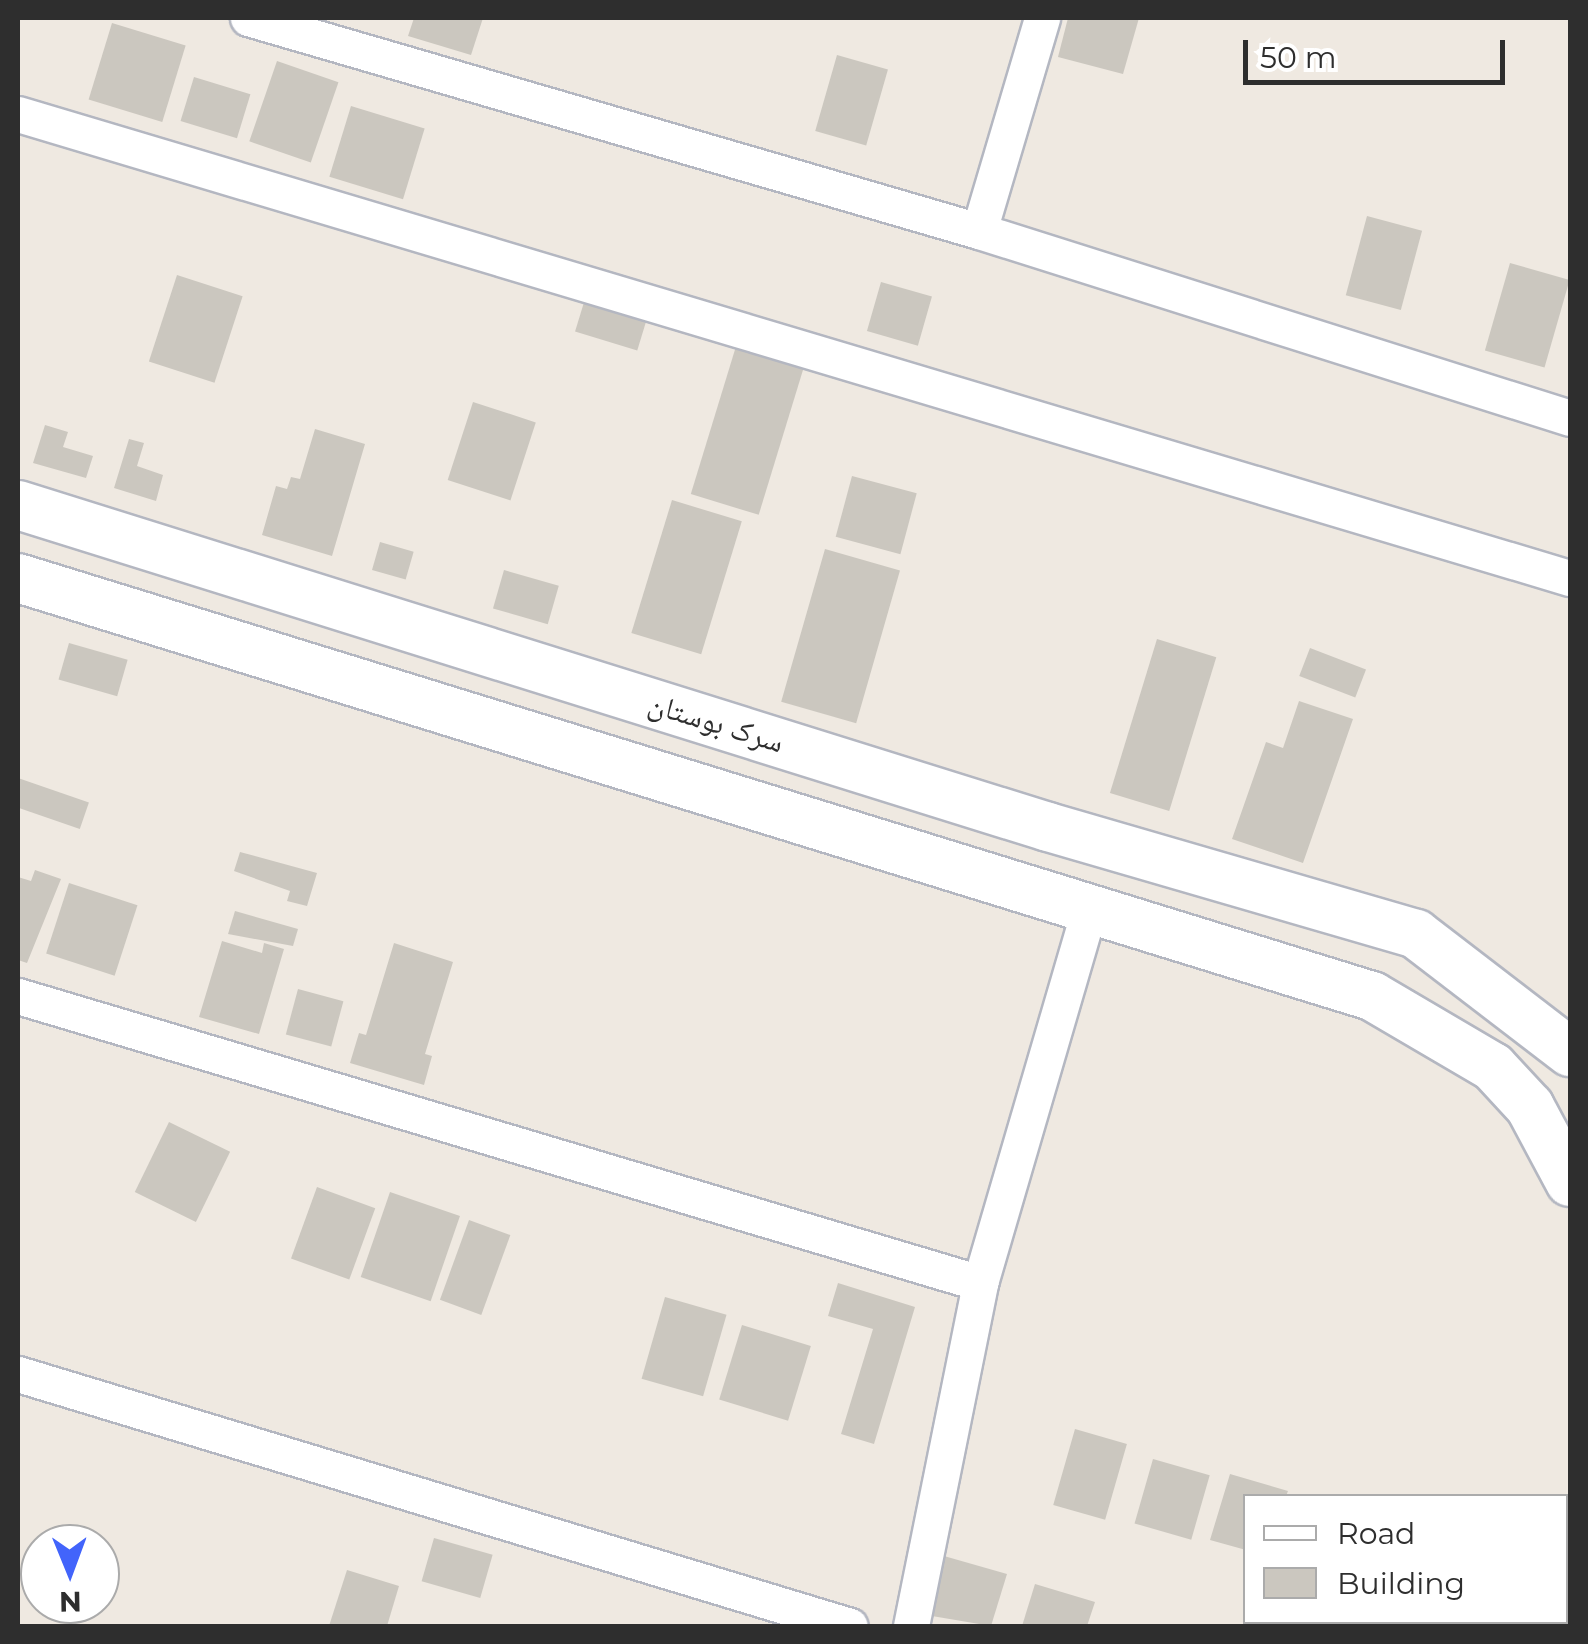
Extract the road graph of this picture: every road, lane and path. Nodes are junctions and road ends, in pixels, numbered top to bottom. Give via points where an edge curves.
1 (248, 18) edge
2 (1042, 18) edge
3 (18, 114) edge
4 (978, 231) junction
5 (1570, 418) edge
6 (18, 505) edge
7 (18, 578) edge
8 (1570, 578) edge
9 (1090, 907) junction
10 (1416, 934) junction
11 (18, 996) edge
12 (1372, 996) junction
13 (1570, 1052) edge
14 (1570, 1182) edge
15 (980, 1283) junction
16 (18, 1374) edge
17 (850, 1626) edge
18 (911, 1626) edge

1 - 4 street
2 - 4 street
3 - 8 street
4 - 5 street
6 - 10 street, سرک بوستان via 1048,827
7 - 9 street
9 - 12 street
9 - 15 street
10 - 12 street
10 - 13 street
11 - 15 street
12 - 14 street via 1493,1066 1530,1107
15 - 18 street
16 - 17 street

